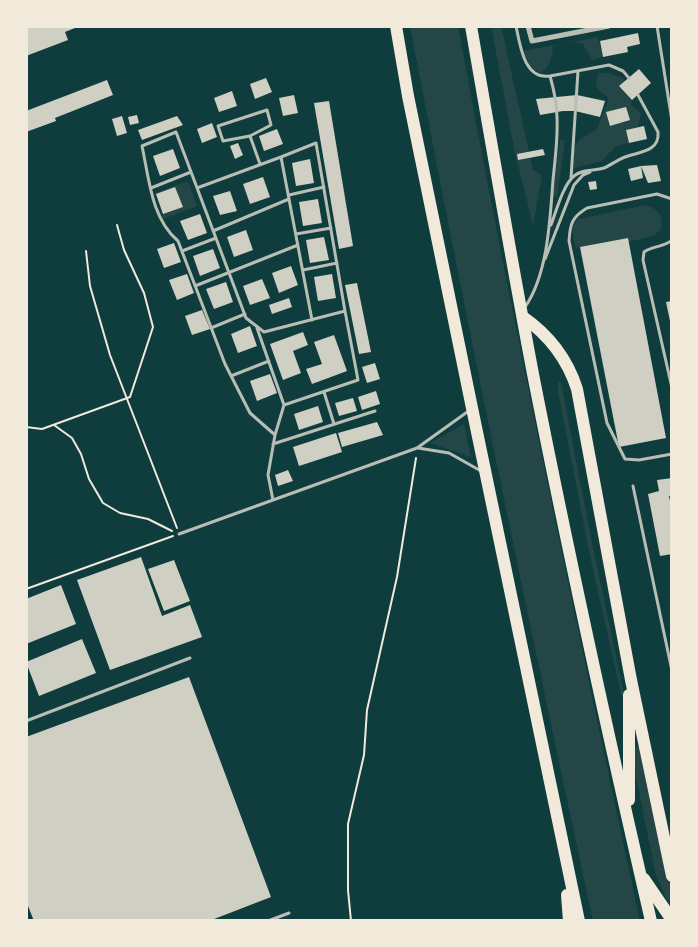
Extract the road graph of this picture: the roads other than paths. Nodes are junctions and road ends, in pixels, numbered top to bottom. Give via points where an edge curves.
1 (396, 26) edge
2 (471, 26) edge
3 (516, 26) edge
4 (528, 26) edge
5 (609, 26) edge
6 (657, 26) edge
7 (578, 71) junction
8 (550, 76) junction
9 (629, 78) dead end
10 (638, 95) dead end
11 (672, 121) edge
12 (250, 136) junction
13 (281, 157) junction
14 (260, 164) junction
15 (596, 170) junction
16 (191, 172) junction
17 (571, 178) junction
18 (324, 187) junction
19 (151, 188) junction
20 (197, 188) junction
21 (288, 195) junction
22 (289, 199) junction
23 (672, 199) edge
24 (331, 228) junction
25 (213, 231) junction
26 (549, 231) junction
27 (296, 234) junction
28 (216, 238) junction
29 (671, 242) edge
30 (298, 246) junction
31 (182, 251) junction
32 (337, 263) junction
33 (541, 269) junction
34 (303, 270) junction
35 (229, 273) junction
36 (195, 286) junction
37 (346, 311) junction
38 (244, 314) junction
39 (522, 314) junction
40 (312, 320) junction
41 (256, 326) junction
42 (211, 328) junction
43 (269, 361) junction
44 (672, 361) edge
45 (666, 363) junction
46 (231, 376) junction
47 (672, 388) edge
48 (324, 392) junction
49 (284, 405) junction
50 (472, 408) junction
51 (375, 411) dead end
52 (334, 424) junction
53 (275, 435) junction
54 (273, 444) junction
55 (417, 448) junction
56 (672, 454) edge
57 (486, 474) junction
58 (633, 486) dead end
59 (273, 500) junction
60 (179, 534) road end
61 (190, 658) dead end
62 (672, 671) edge
63 (630, 680) junction
64 (26, 721) edge
65 (557, 810) junction
66 (629, 827) junction
67 (640, 875) junction
68 (672, 876) edge
69 (289, 913) dead end
70 (672, 920) edge
71 (268, 921) edge
72 (569, 921) edge
73 (579, 921) edge
74 (651, 921) edge

1 - 50 highway
2 - 39 highway
3 - 8 lane via 523,59 537,74
4 - 5 street via 532,41
6 - 11 lane
7 - 8 lane
7 - 9 lane via 609,65 623,70
7 - 17 lane
8 - 26 lane via 558,120
10 - 15 lane via 658,132 655,145
12 - 12 lane via 271,125 267,110 218,126 223,141
12 - 14 lane
13 - 14 lane
13 - 18 lane via 316,143
13 - 21 lane
14 - 20 lane
15 - 17 lane via 578,173
15 - 33 lane via 583,175 574,185
16 - 19 lane
16 - 19 lane via 176,132 142,146
16 - 20 lane
17 - 26 lane
18 - 21 lane
18 - 24 lane
19 - 31 lane via 156,210
20 - 25 lane
21 - 22 lane
22 - 25 lane
22 - 27 lane
23 - 56 lane via 657,194 587,208 576,214 570,227 569,241 607,423 615,441 625,459
24 - 27 lane
24 - 32 lane
25 - 28 lane
26 - 33 lane
27 - 30 lane
28 - 31 lane
28 - 35 lane
29 - 45 lane via 644,252
30 - 34 lane
30 - 35 lane
31 - 36 lane
32 - 34 lane
32 - 37 lane
33 - 39 lane
34 - 40 lane
35 - 36 lane
35 - 38 lane
36 - 42 lane
37 - 40 lane
37 - 48 lane via 358,380
38 - 41 lane
38 - 42 lane
39 - 63 highway via 559,351 577,388
39 - 66 highway
40 - 41 lane via 264,332
41 - 43 lane
42 - 46 lane
43 - 46 lane
43 - 49 lane
44 - 45 lane
45 - 47 lane
46 - 53 lane via 250,413
48 - 49 lane
48 - 52 lane
49 - 53 lane
50 - 55 lane
50 - 57 highway
51 - 52 lane
52 - 54 lane
53 - 54 lane
54 - 59 lane via 268,475
55 - 57 lane via 449,453
55 - 59 lane
57 - 65 highway
58 - 62 lane
59 - 60 lane
61 - 64 lane
63 - 66 highway
63 - 68 highway
65 - 72 highway
65 - 73 highway
66 - 67 highway
67 - 70 highway
67 - 74 highway
69 - 71 lane

